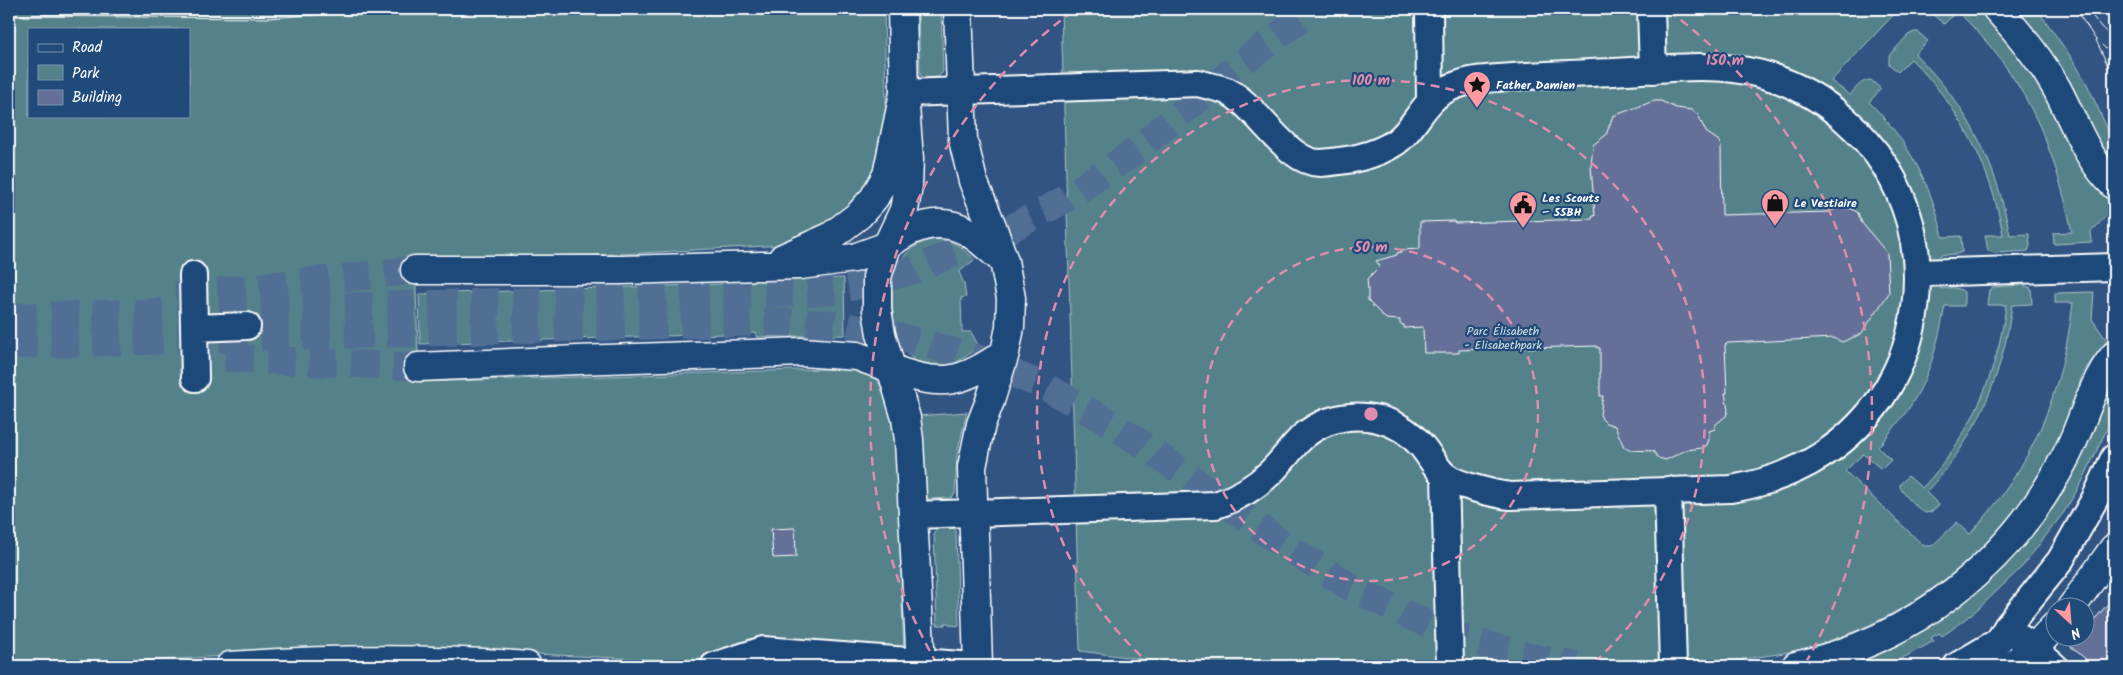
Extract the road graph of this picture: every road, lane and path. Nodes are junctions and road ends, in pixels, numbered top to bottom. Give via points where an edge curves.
1 (902, 9) edge
2 (958, 9) edge
3 (1428, 9) edge
4 (1651, 9) edge
5 (1997, 9) edge
6 (1653, 70) junction
7 (959, 91) junction
8 (904, 93) junction
9 (1430, 101) junction
10 (2114, 185) edge
11 (887, 246) junction
12 (1004, 262) junction
13 (749, 267) junction
14 (2114, 267) edge
15 (415, 270) tunnel mouth
16 (1917, 273) junction
17 (193, 274) dead end
18 (247, 326) dead end
19 (194, 328) junction
20 (1005, 353) junction
21 (2114, 356) edge
22 (418, 368) tunnel mouth
23 (892, 369) junction
24 (195, 378) dead end
25 (2114, 458) edge
26 (1445, 476) junction
27 (1668, 490) junction
28 (972, 513) junction
29 (914, 515) junction
30 (2114, 548) edge
31 (2078, 598) edge
32 (2002, 635) junction
33 (2046, 635) edge
34 (2034, 648) junction
35 (920, 664) edge
36 (230, 666) edge
37 (528, 666) edge
38 (714, 666) edge
39 (974, 666) edge
40 (978, 666) edge
41 (1450, 666) edge
42 (1673, 666) edge
43 (1796, 666) edge
44 (1957, 666) edge
45 (1984, 666) edge
46 (2011, 666) edge
47 (2054, 666) edge

1 - 8 main road
2 - 7 main road
3 - 9 street
4 - 6 street
5 - 10 main road via 2038,58 2090,156
6 - 9 street via 1482,79 1444,90
6 - 16 street via 1717,68 1753,72 1788,84 1826,104 1862,135 1893,180 1912,232
7 - 8 street
7 - 9 street via 1198,83 1228,91 1259,116 1289,149 1307,161 1317,163 1362,158 1395,142 1416,122
7 - 12 main road via 962,140 967,161
8 - 11 main road via 909,159 907,195 904,210
8 - 13 main road via 888,175 865,208 854,220 822,241 780,259
11 - 12 main road via 907,231 943,224 966,231
11 - 13 main road via 854,258
11 - 23 main road via 877,277 876,310
12 - 20 main road via 1011,298
13 - 15 main road
14 - 16 street
16 - 27 street via 1915,311 1900,364 1877,403 1846,438 1801,468 1767,482 1731,489
17 - 19 street
18 - 19 street
19 - 24 street
20 - 23 main road via 968,375 939,382
20 - 28 main road via 975,446
21 - 43 main road via 2099,379 2066,457 2048,489 2004,548 1933,608 1886,636 1852,650
22 - 23 main road via 802,352 856,356
23 - 29 main road via 908,429
25 - 32 street via 2060,561
26 - 27 street via 1480,490 1510,496
26 - 28 street via 1407,431 1381,419 1355,416 1311,430 1299,438 1272,472 1256,486 1216,505
26 - 41 street
27 - 42 street
28 - 29 street
28 - 40 main road
29 - 35 main road
30 - 31 main road
32 - 34 street
32 - 44 street
32 - 45 street
33 - 34 main road
34 - 46 main road
34 - 47 street
35 - 38 street via 763,650
35 - 39 street
36 - 37 main road via 288,662 475,662

